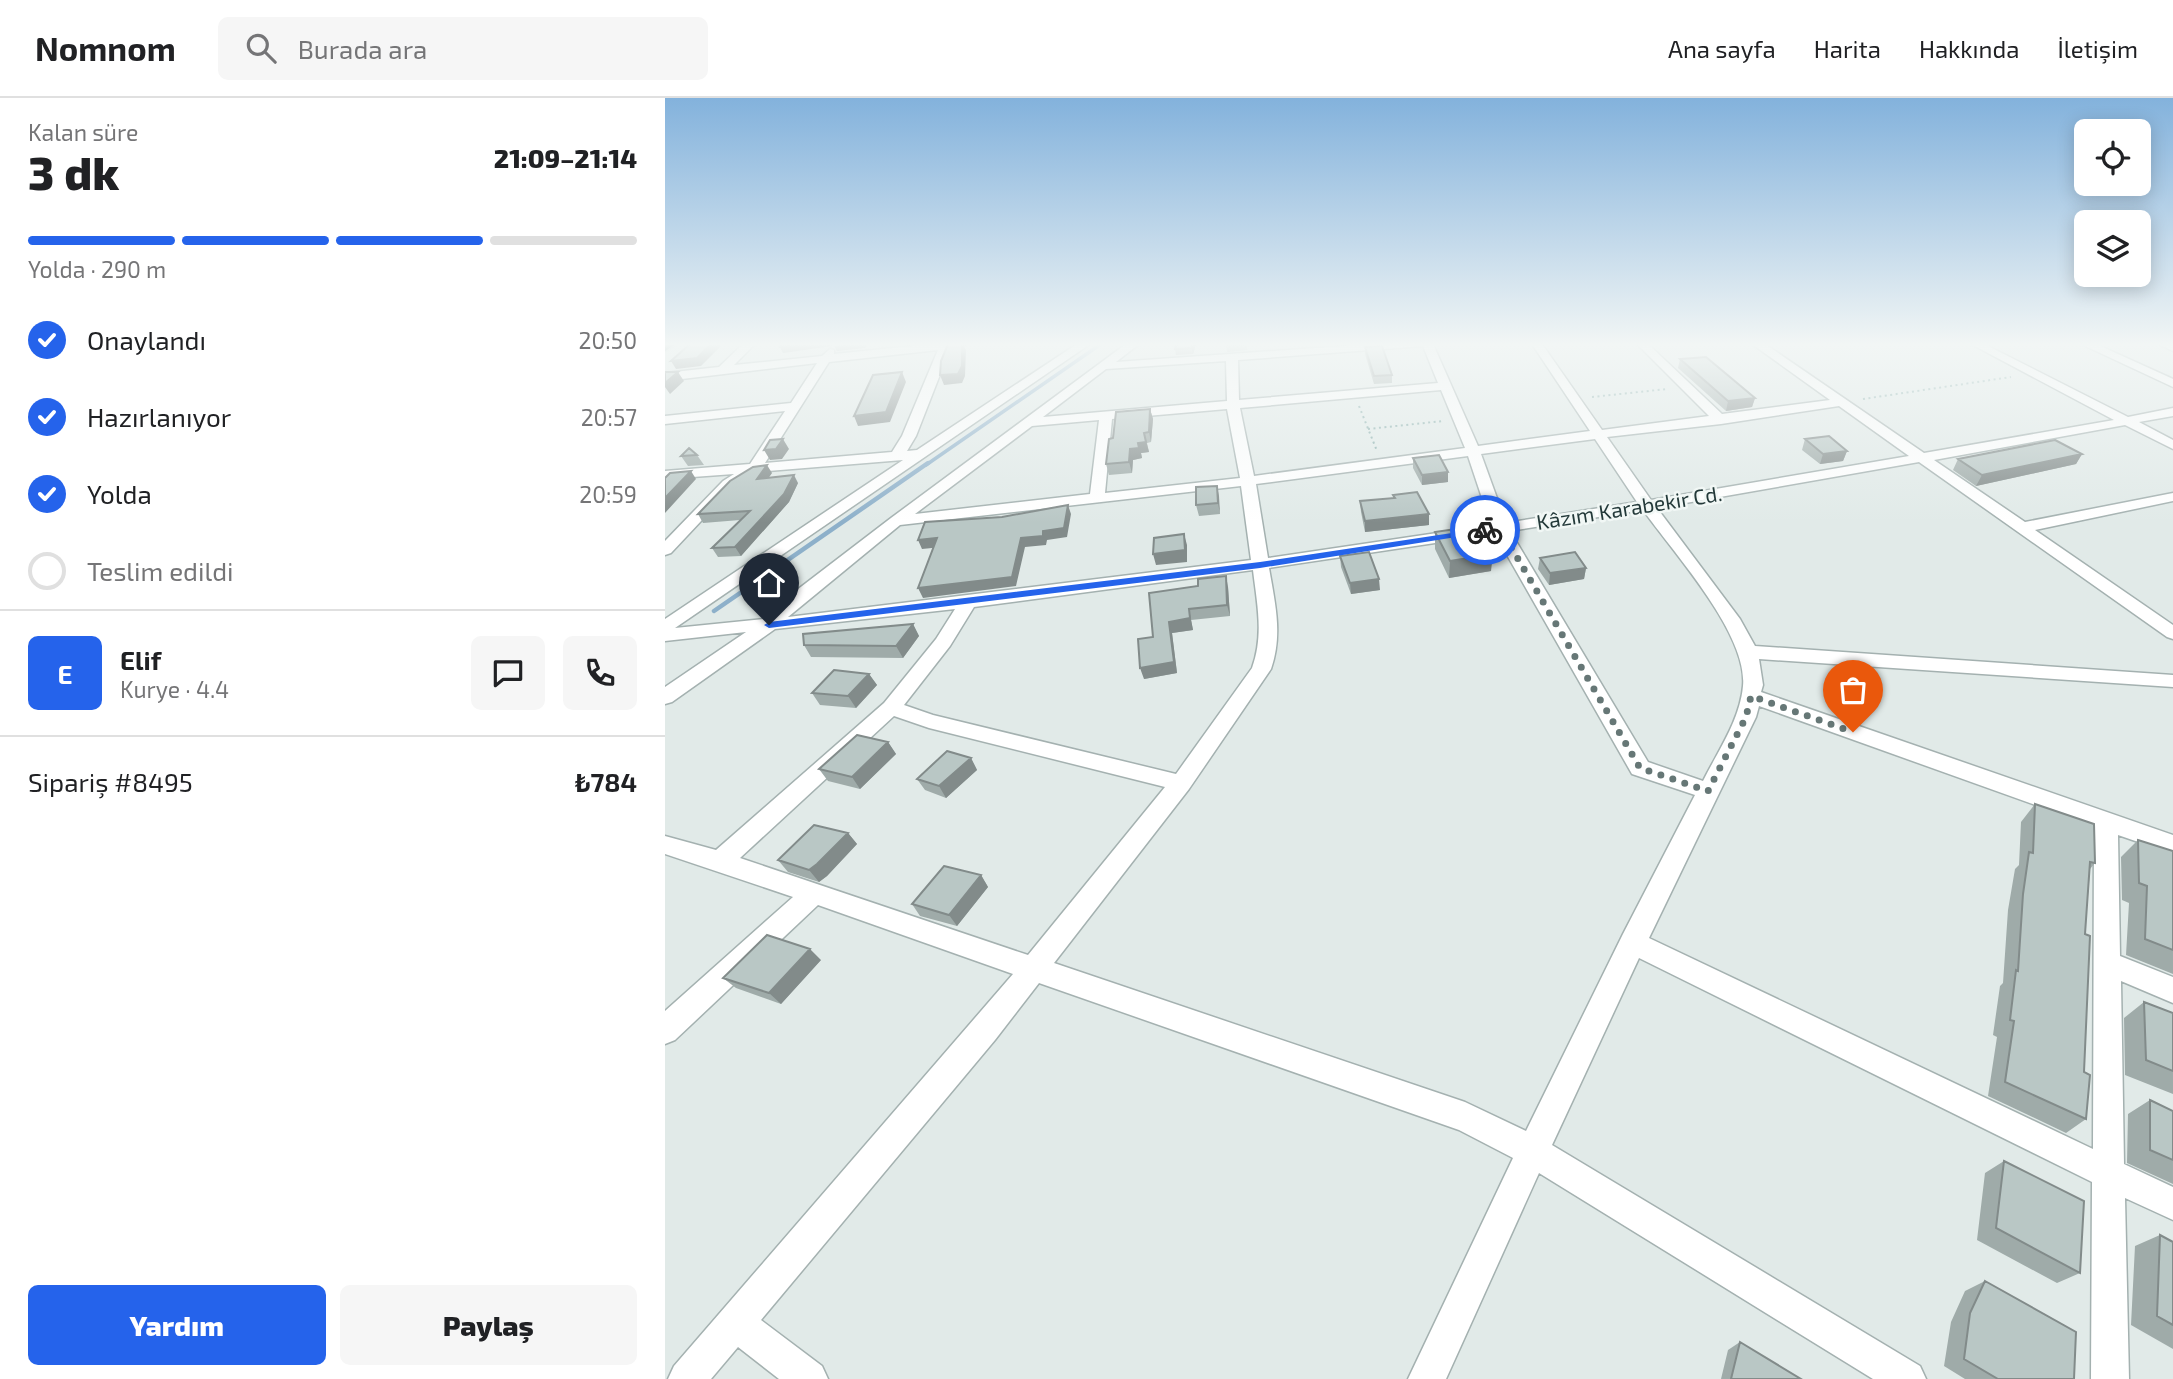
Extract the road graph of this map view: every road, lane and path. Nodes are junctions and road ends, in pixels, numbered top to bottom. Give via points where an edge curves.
1 (922, 404) edge
2 (996, 404) edge
3 (1056, 404) edge
4 (1247, 404) edge
5 (1359, 404) edge
6 (1452, 404) edge
7 (1578, 404) edge
8 (1704, 404) edge
9 (1828, 404) edge
10 (1843, 404) edge
11 (2092, 404) edge
12 (1233, 405) junction
13 (795, 406) joint
14 (2173, 412) edge
15 (1106, 416) junction
16 (665, 420) edge
17 (1460, 420) junction
18 (1721, 420) junction
19 (2125, 421) junction
20 (1032, 422) junction
21 (1369, 429) junction
22 (1599, 435) junction
23 (2173, 445) edge
24 (1473, 452) junction
25 (898, 454) junction
26 (922, 454) junction
27 (1920, 458) junction
28 (1382, 463) junction
29 (756, 466) junction
30 (665, 475) edge
31 (1248, 481) junction
32 (2173, 497) edge
33 (1097, 499) junction
34 (1647, 505) junction
35 (896, 521) junction
36 (1500, 528) junction
37 (2020, 528) junction
38 (665, 550) edge
39 (1260, 565) junction
40 (968, 603) junction
41 (769, 625) junction
42 (665, 627) edge
43 (2173, 633) edge
44 (665, 635) edge
45 (1748, 652) junction
46 (2173, 681) edge
47 (665, 696) edge
48 (1751, 696) junction
49 (891, 708) junction
50 (1181, 783) junction
51 (1708, 791) junction
52 (2106, 821) junction
53 (665, 845) edge
54 (2173, 845) edge
55 (720, 861) junction
56 (814, 893) junction
57 (1632, 942) junction
58 (2106, 963) junction
59 (1034, 970) junction
60 (2173, 990) edge
61 (665, 1030) edge
62 (1531, 1150) junction
63 (2108, 1173) junction
64 (2173, 1204) edge
65 (736, 1323) junction
66 (687, 1379) edge
67 (809, 1379) edge
68 (1427, 1379) edge
69 (1907, 1379) edge
70 (2110, 1379) edge

1 - 25 street
2 - 26 street
3 - 20 street
4 - 12 street
5 - 21 path
6 - 17 street
7 - 22 street
8 - 18 street
9 - 18 street
10 - 27 street
11 - 19 street
12 - 15 street
12 - 31 street
13 - 16 street
13 - 29 street
14 - 19 street, Kâzım Karabekir Cd.
15 - 20 street
15 - 33 street
17 - 21 path
17 - 24 street
18 - 22 street
19 - 23 street
19 - 27 street, Kâzım Karabekir Cd.
20 - 35 street
21 - 28 path
22 - 24 street
22 - 34 street
24 - 28 street
24 - 36 street
25 - 26 street
25 - 29 street
26 - 42 street
27 - 34 street, Kâzım Karabekir Cd.
27 - 37 street
28 - 31 street
29 - 30 street
29 - 38 street via 728,484
31 - 33 street
31 - 39 street
32 - 37 street
33 - 35 street
34 - 36 street, Kâzım Karabekir Cd.
34 - 45 street via 1734,623
35 - 41 street
36 - 39 street, Kâzım Karabekir Cd.
36 - 51 street via 1640,768
37 - 43 street
39 - 40 street, Kâzım Karabekir Cd.
39 - 50 street via 1270,630 1268,650 1249,689
40 - 41 street, Kâzım Karabekir Cd.
40 - 49 street
41 - 44 street, Kâzım Karabekir Cd.
41 - 47 street
45 - 46 street
45 - 48 street
48 - 51 street via 1746,717
48 - 52 street
49 - 50 street
49 - 55 street
50 - 59 street
51 - 57 street
52 - 54 street
52 - 58 street
53 - 55 street
55 - 56 street
56 - 59 street
56 - 61 street
57 - 62 street
57 - 63 street
58 - 60 street
58 - 63 street
59 - 62 street via 1465,1117
59 - 65 street
62 - 68 street
62 - 69 street
63 - 64 street
63 - 70 street
65 - 66 street
65 - 67 street

